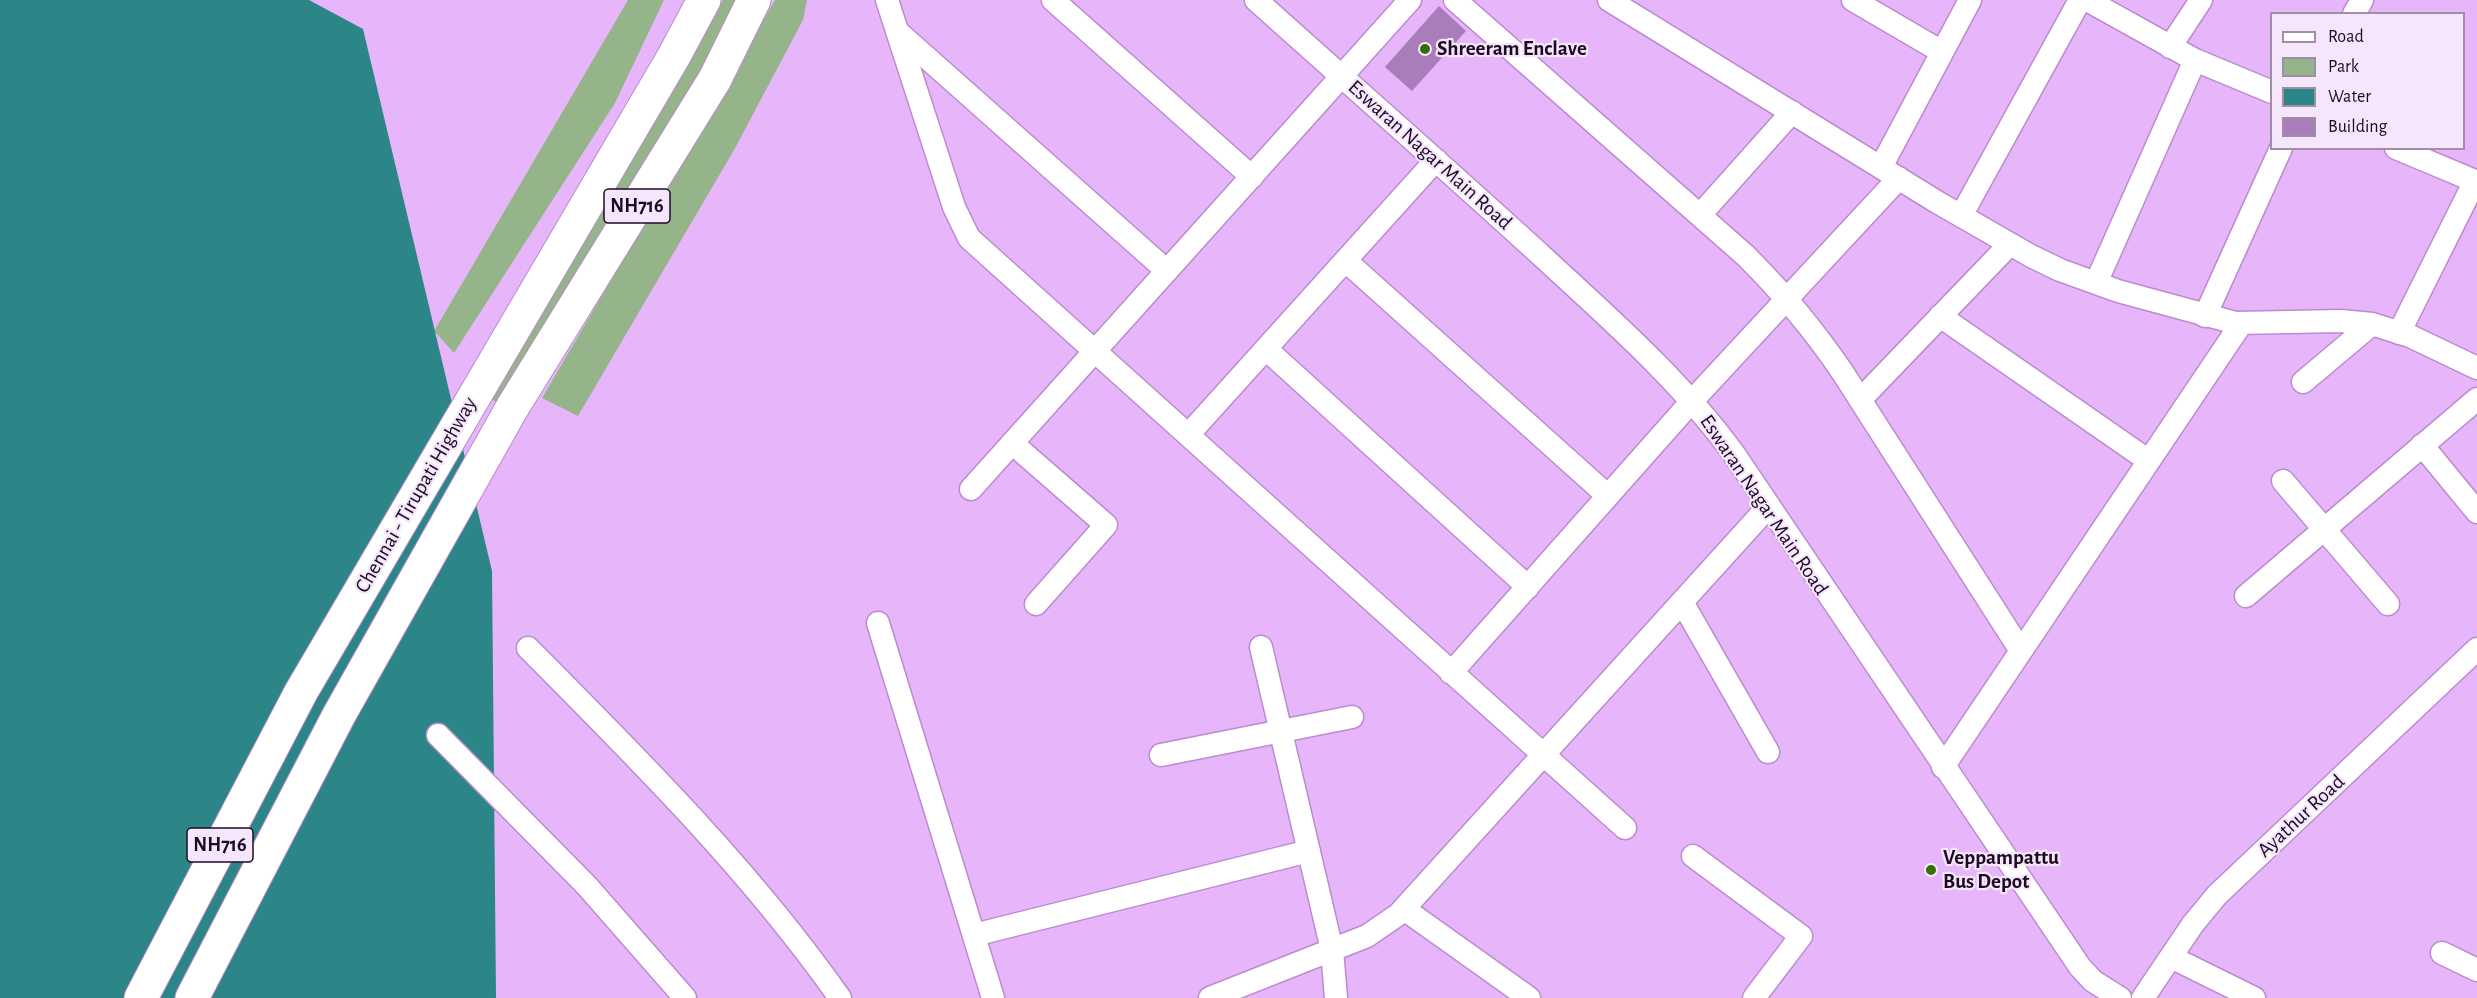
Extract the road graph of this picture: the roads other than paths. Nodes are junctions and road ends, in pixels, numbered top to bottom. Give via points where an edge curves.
1 (704, 0) edge
2 (754, 0) edge
3 (887, 0) edge
4 (1053, 0) edge
5 (1256, 0) edge
6 (1410, 0) edge
7 (1455, 0) edge
8 (1609, 0) edge
9 (1853, 0) edge
10 (1970, 0) edge
11 (2080, 0) edge
12 (2087, 0) edge
13 (2201, 0) edge
14 (898, 32) junction
15 (2170, 47) junction
16 (1942, 52) junction
17 (2195, 60) junction
18 (1343, 77) junction
19 (2270, 92) edge
20 (1792, 112) junction
21 (2280, 150) edge
22 (2401, 150) edge
23 (1436, 160) junction
24 (1890, 172) junction
25 (1252, 177) junction
26 (1700, 215) junction
27 (1961, 216) junction
28 (2010, 244) junction
29 (1346, 261) junction
30 (1167, 271) junction
31 (2096, 283) junction
32 (1787, 298) junction
33 (1940, 316) junction
34 (2205, 316) junction
35 (2241, 324) junction
36 (2372, 324) junction
37 (2399, 333) junction
38 (1266, 349) junction
39 (1095, 351) junction
40 (2477, 368) edge
41 (2303, 382) dead end
42 (2477, 399) edge
43 (1860, 400) junction
44 (1692, 401) junction
45 (1188, 435) junction
46 (1012, 443) junction
47 (2422, 446) junction
48 (2149, 461) junction
49 (2283, 482) dead end
50 (970, 489) dead end
51 (1608, 496) junction
52 (1768, 507) junction
53 (2477, 512) edge
54 (2324, 529) junction
55 (1528, 587) junction
56 (2246, 596) dead end
57 (1682, 602) junction
58 (1035, 604) dead end
59 (2388, 604) dead end
60 (878, 622) dead end
61 (1261, 646) dead end
62 (528, 648) dead end
63 (2021, 651) junction
64 (2473, 659) edge
65 (1451, 673) junction
66 (1352, 717) dead end
67 (1281, 731) junction
68 (438, 735) dead end
69 (1768, 752) dead end
70 (1161, 755) dead end
71 (1544, 756) junction
72 (1943, 767) junction
73 (1625, 828) dead end
74 (1309, 851) junction
75 (1693, 856) dead end
76 (1404, 909) junction
77 (974, 935) junction
78 (1332, 950) junction
79 (2442, 953) dead end
80 (2171, 957) junction
81 (2477, 970) edge
82 (141, 998) edge
83 (192, 998) edge
84 (685, 998) edge
85 (840, 998) edge
86 (993, 998) edge
87 (1210, 998) edge
88 (1336, 998) edge
89 (1529, 998) edge
90 (1754, 998) edge
91 (2120, 998) edge
92 (2143, 998) edge
93 (2254, 998) edge

1 - 82 highway, Chennai - Tirupati Highway / NH716 via 301,692
2 - 83 highway, Chennai - Tirupati Highway / NH716 via 715,79 512,408 339,715
3 - 14 street
4 - 25 street
5 - 18 street, Eswaran Nagar Main Road
6 - 18 street
7 - 26 street
8 - 20 street
9 - 16 street
10 - 16 street
11 - 27 street
12 - 15 street
13 - 15 street
14 - 30 street
14 - 39 street via 954,207 969,237
15 - 17 street
16 - 24 street
17 - 19 street
17 - 31 street
18 - 23 street, Eswaran Nagar Main Road
18 - 25 street
20 - 24 street
20 - 26 street
21 - 34 street
22 - 37 street via 2475,182
23 - 29 street
23 - 44 street, Eswaran Nagar Main Road via 1613,321
24 - 27 street
24 - 32 street
25 - 30 street
26 - 32 street
27 - 28 street
28 - 31 street via 2060,270
28 - 33 street
29 - 38 street
29 - 51 street
30 - 39 street
31 - 34 street
32 - 43 street via 1814,330
32 - 44 street
33 - 43 street
33 - 48 street
34 - 35 street
35 - 36 street
35 - 48 street
36 - 37 street
36 - 41 street
37 - 40 street
38 - 45 street
38 - 55 street
39 - 45 street
39 - 46 street
42 - 47 street
43 - 63 street
44 - 51 street
44 - 52 street, Eswaran Nagar Main Road
45 - 65 street
46 - 50 street
46 - 58 street via 1106,525
47 - 53 street
47 - 54 street
48 - 63 street
49 - 54 street
51 - 55 street
52 - 57 street
52 - 72 street, Eswaran Nagar Main Road
54 - 56 street
54 - 59 street
55 - 65 street
57 - 69 street
57 - 71 street
60 - 77 street
61 - 67 street
62 - 85 street via 668,791 796,940
63 - 72 street
64 - 80 street, Ayathur Road via 2217,895
65 - 71 street
66 - 67 street
67 - 70 street
67 - 74 street
68 - 84 street via 587,886
71 - 73 street
71 - 76 street
72 - 91 street, Eswaran Nagar Main Road via 2080,967 2093,981
74 - 77 street
74 - 78 street
75 - 90 street via 1801,936
76 - 78 street via 1387,925
76 - 89 street
77 - 86 street
78 - 87 street
78 - 88 street
79 - 81 street
80 - 92 street, Ayathur Road
80 - 93 street

